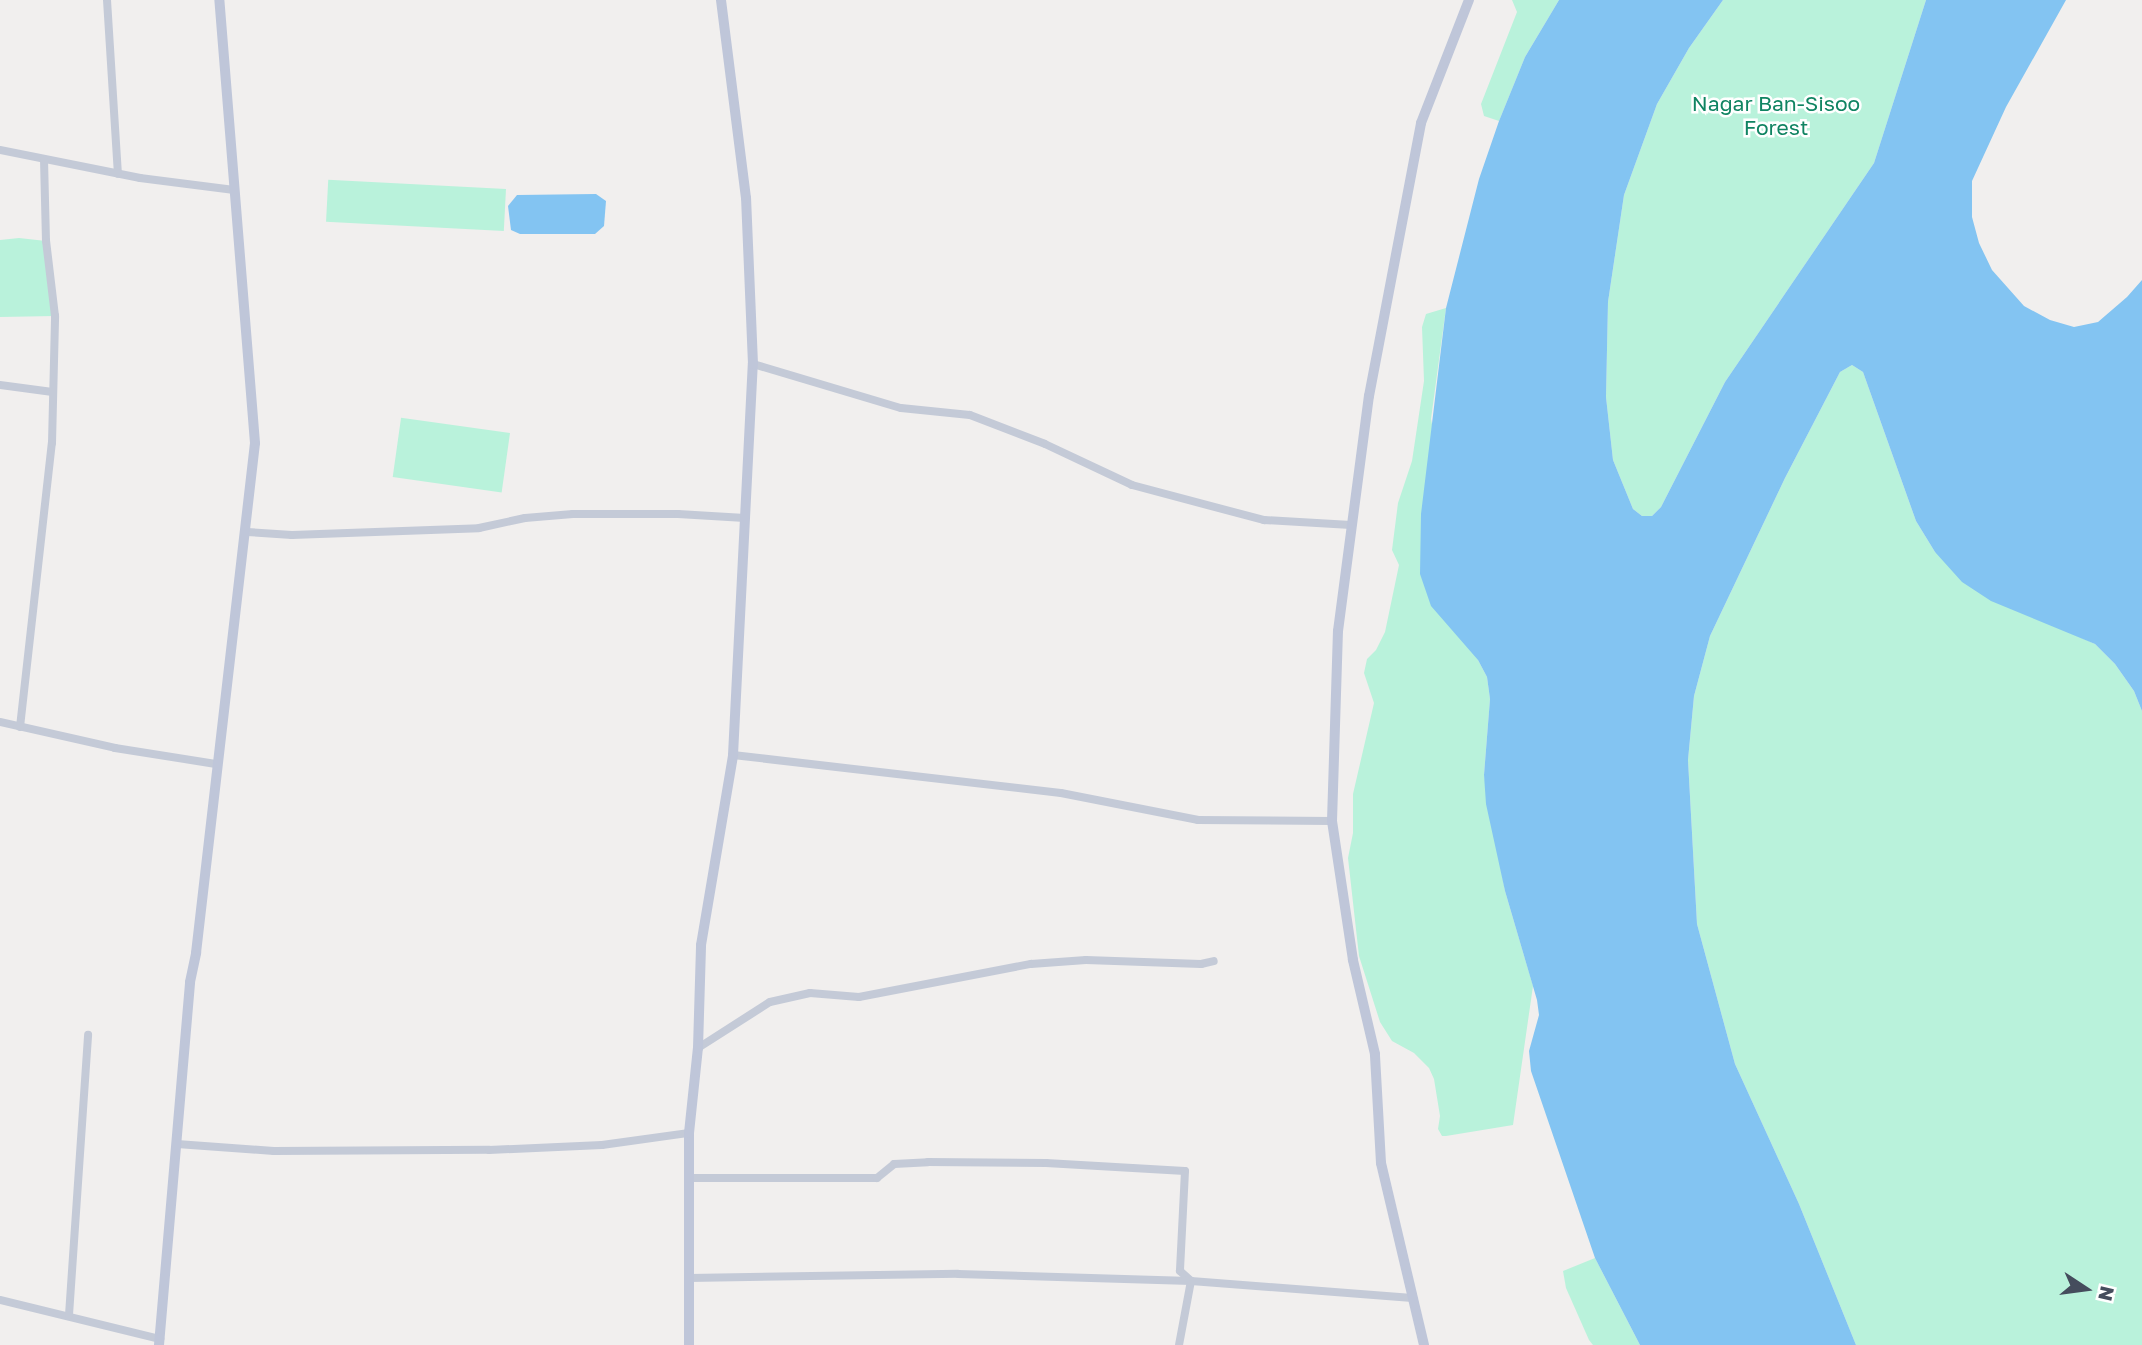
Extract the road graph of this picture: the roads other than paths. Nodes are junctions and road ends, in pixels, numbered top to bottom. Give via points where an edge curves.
1 (107, 0) edge
2 (219, 0) edge
3 (721, 0) edge
4 (1469, 0) edge
5 (0, 150) edge
6 (44, 160) junction
7 (118, 174) junction
8 (234, 190) junction
9 (753, 364) junction
10 (0, 385) edge
11 (53, 392) junction
12 (745, 518) junction
13 (1350, 526) junction
14 (247, 532) junction
15 (0, 722) edge
16 (20, 727) junction
17 (733, 755) junction
18 (216, 764) junction
19 (1332, 821) junction
20 (1214, 961) dead end
21 (88, 1035) dead end
22 (698, 1048) junction
23 (689, 1133) junction
24 (177, 1144) junction
25 (689, 1178) junction
26 (689, 1278) junction
27 (1191, 1281) junction
28 (1412, 1298) junction
29 (0, 1300) edge
30 (69, 1315) junction
31 (160, 1342) edge
32 (688, 1345) edge
33 (1179, 1345) edge
34 (1424, 1345) edge

1 - 7 street
2 - 8 street
3 - 9 street via 746,198
4 - 13 street via 1421,123 1386,296
5 - 6 street
6 - 7 street
6 - 11 street via 46,241 55,316
7 - 8 street
8 - 14 street via 254,417
9 - 12 street
9 - 13 street via 901,408 970,415 1132,485 1264,520
10 - 11 street
11 - 16 street via 52,443
12 - 14 street via 573,514 479,528 292,535
12 - 17 street
13 - 19 street via 1339,608
14 - 18 street
15 - 16 street
16 - 18 street
17 - 19 street via 1061,793 1198,820
17 - 22 street via 701,945
18 - 24 street via 190,982
19 - 28 street via 1355,968 1375,1054 1381,1163
20 - 22 street via 1031,964 859,997 810,993 770,1002
21 - 30 street
22 - 23 street
23 - 24 street via 602,1145 489,1150 274,1151
23 - 25 street
24 - 31 street
25 - 26 street
25 - 27 street via 877,1178 894,1164 928,1162 1185,1171 1180,1271
26 - 27 street via 958,1274
26 - 32 street
27 - 28 street
27 - 33 street
28 - 34 street
29 - 30 street
30 - 31 street

